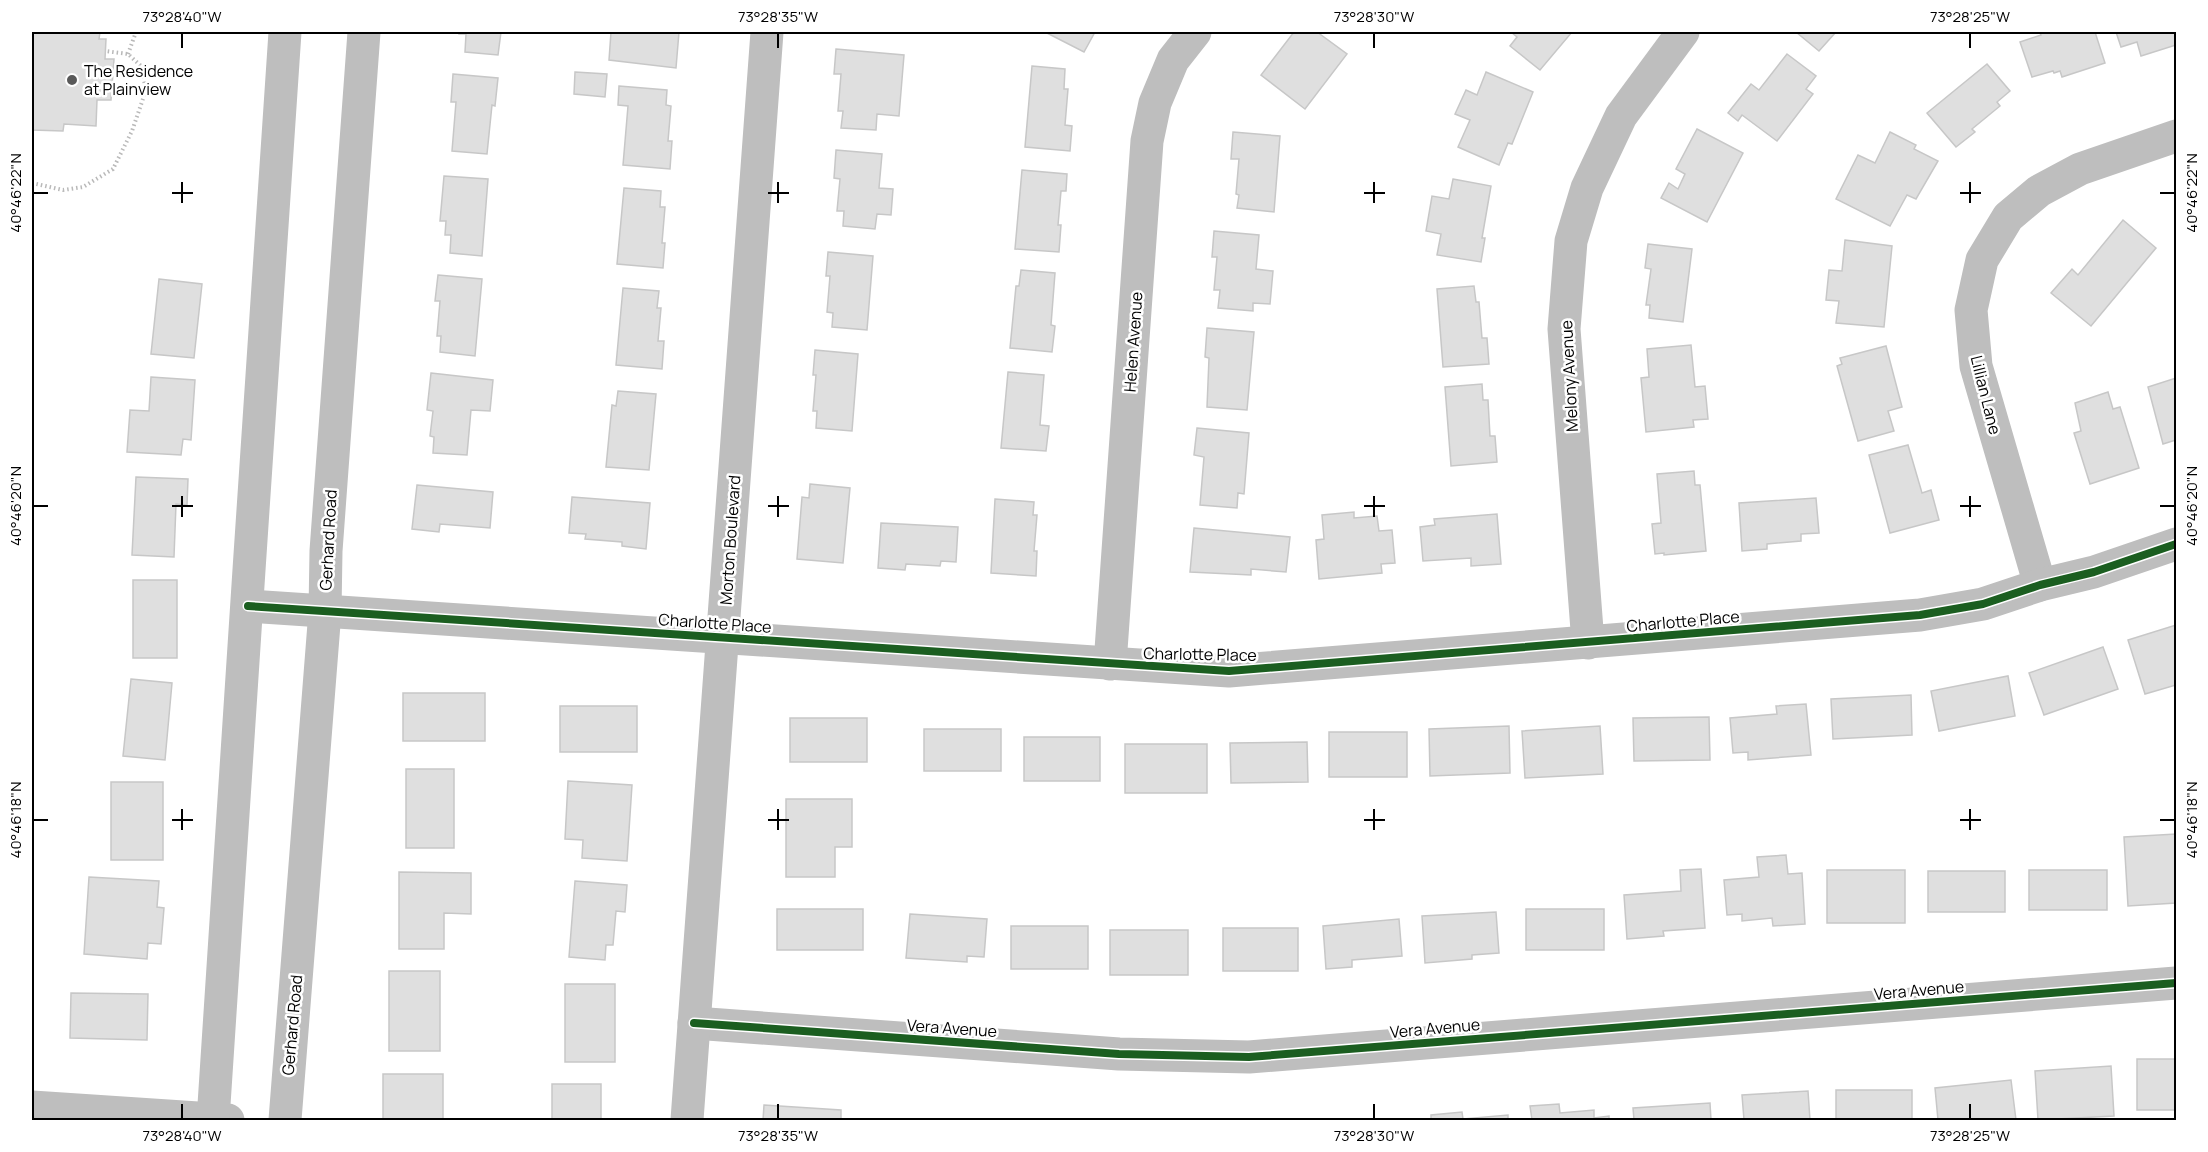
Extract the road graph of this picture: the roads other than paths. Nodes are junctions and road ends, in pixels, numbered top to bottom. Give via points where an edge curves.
1 (285, 32) edge
2 (364, 32) edge
3 (767, 32) edge
4 (1194, 32) edge
5 (1683, 32) edge
6 (2176, 136) edge
7 (2176, 544) edge
8 (2040, 585) junction
9 (248, 606) junction
10 (325, 611) junction
11 (722, 637) junction
12 (1588, 643) junction
13 (1110, 664) junction
14 (2176, 983) edge
15 (694, 1023) junction
16 (32, 1107) edge
17 (218, 1120) edge
18 (285, 1120) edge
19 (687, 1120) edge

1 - 9 street
2 - 10 street, Gerhard Road via 326,551
3 - 11 street, Morton Boulevard
4 - 13 street, Helen Avenue via 1173,60 1155,103 1147,141
5 - 12 street, Melony Avenue via 1621,116 1587,188 1571,241 1564,329
6 - 8 street, Lillian Lane via 2080,169 2039,191 2008,217 1982,260 1971,310 1976,366
7 - 8 street, Charlotte Place via 2094,572
8 - 12 street, Charlotte Place via 1983,604 1920,615
9 - 10 street, Charlotte Place
9 - 17 street
10 - 11 street, Charlotte Place
10 - 18 street, Gerhard Road
11 - 13 street, Charlotte Place
11 - 15 street, Morton Boulevard
12 - 13 street, Charlotte Place via 1229,671
14 - 15 street, Vera Avenue via 1249,1057 1119,1054
15 - 19 street, Morton Boulevard
16 - 17 street

